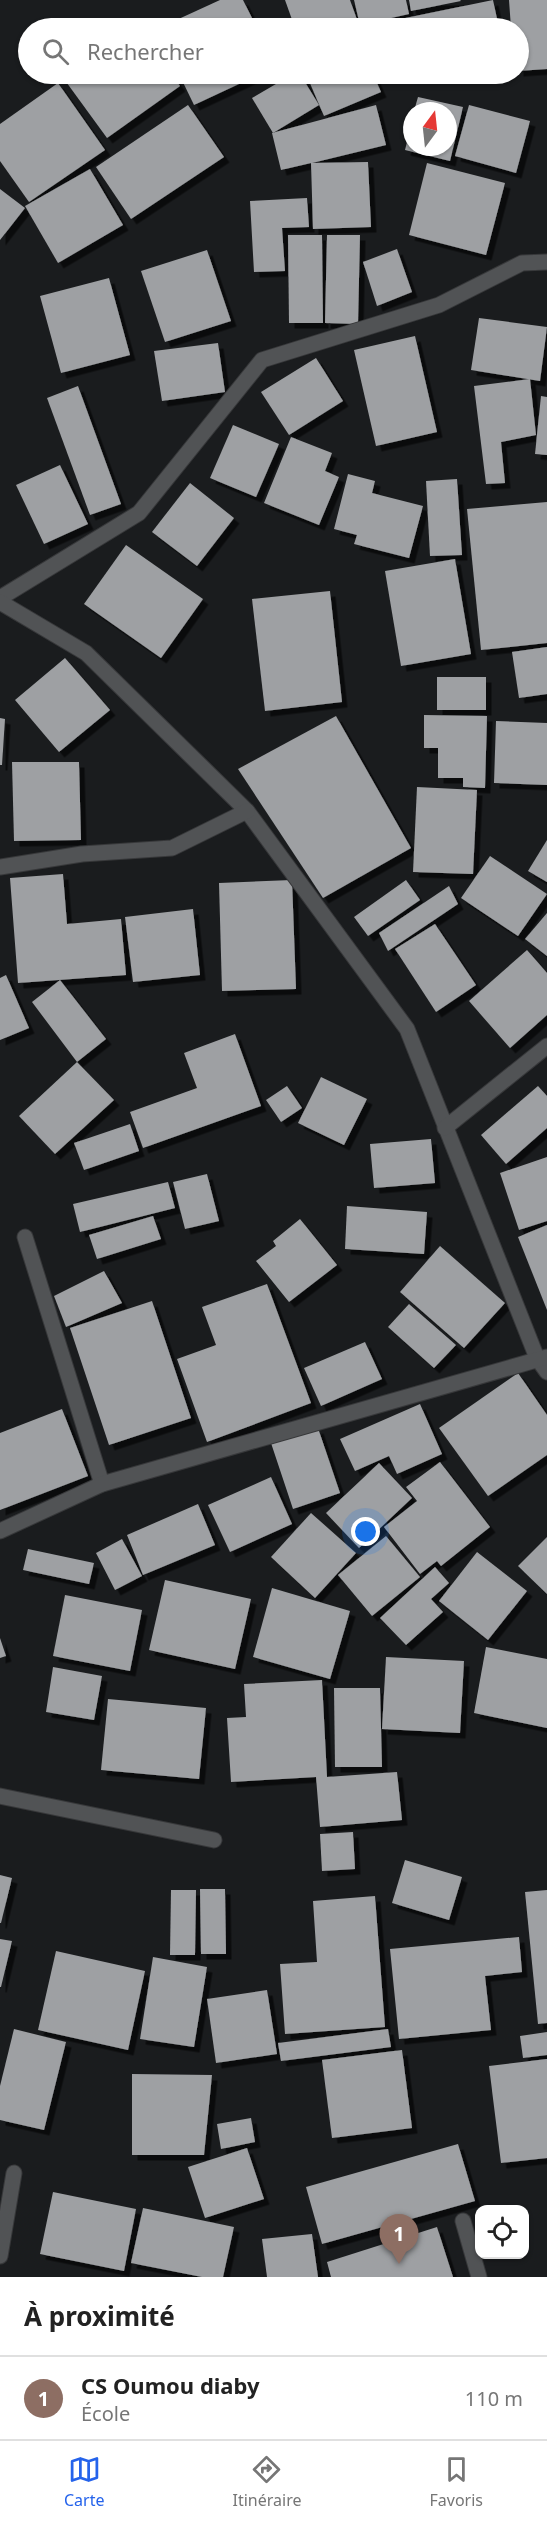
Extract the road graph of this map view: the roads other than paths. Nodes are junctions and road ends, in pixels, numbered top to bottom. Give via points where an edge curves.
1 (547, 262) edge
2 (0, 599) edge
3 (247, 811) junction
4 (0, 867) edge
5 (547, 1046) edge
6 (445, 1128) junction
7 (25, 1237) dead end
8 (542, 1358) edge
9 (547, 1372) edge
10 (102, 1484) junction
11 (0, 1531) edge
12 (0, 1796) edge
13 (214, 1840) dead end
14 (14, 2173) dead end
15 (463, 2221) dead end
16 (0, 2256) edge
17 (479, 2277) edge

1 - 2 street via 522,263 439,305 262,360 139,513
2 - 3 street via 86,653
3 - 4 street via 172,848 82,854
3 - 6 street via 407,1029
5 - 6 street
6 - 8 street
7 - 10 street
8 - 9 street
8 - 10 street
10 - 11 street
12 - 13 street
14 - 16 street
15 - 17 street

